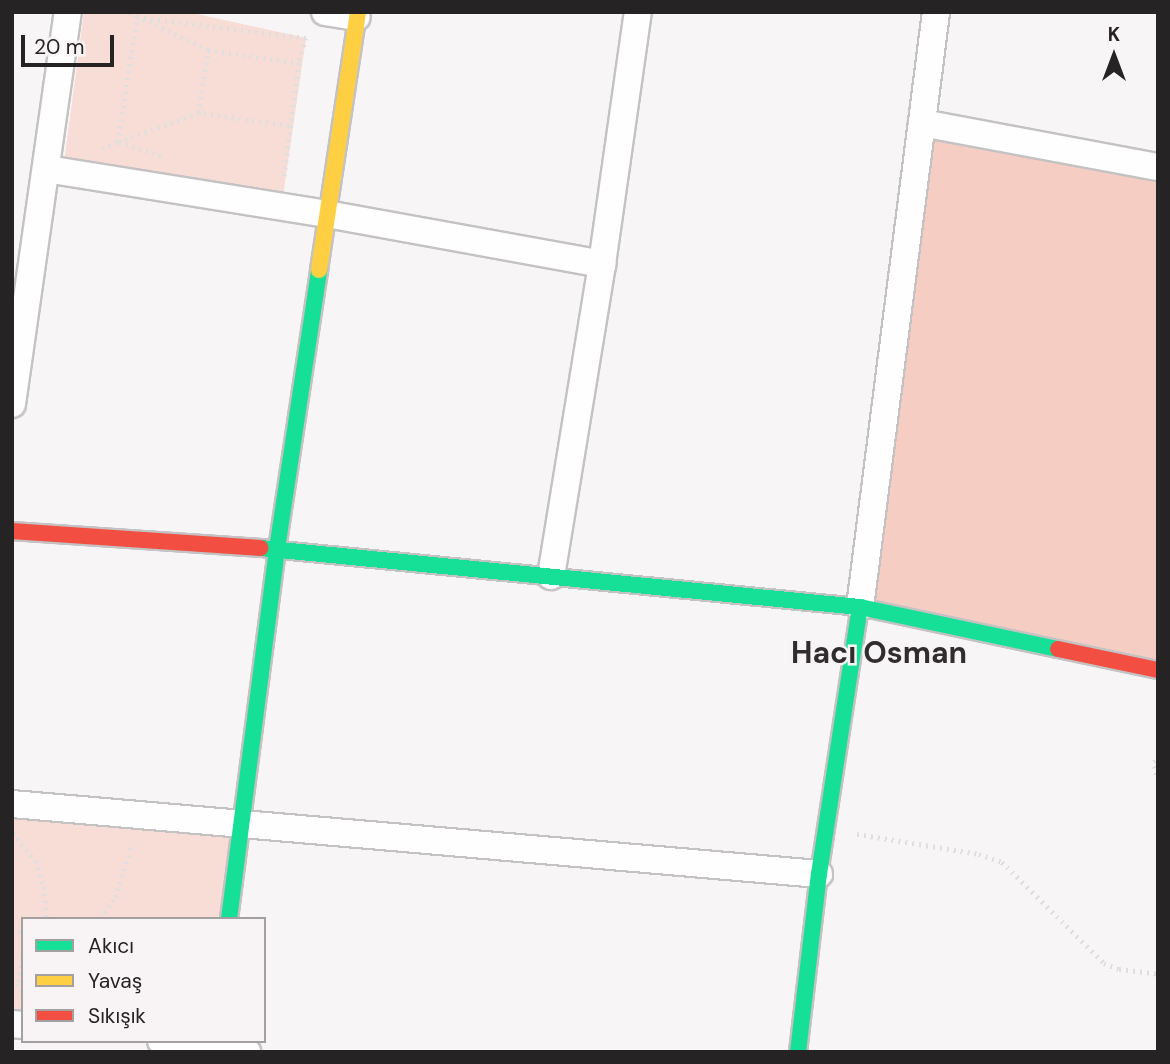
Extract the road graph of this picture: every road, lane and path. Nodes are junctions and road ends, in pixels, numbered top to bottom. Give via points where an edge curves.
1 (68, 12) edge
2 (127, 12) edge
3 (326, 12) edge
4 (638, 12) edge
5 (936, 12) edge
6 (357, 15) edge
7 (137, 17) junction
8 (208, 50) junction
9 (299, 63) junction
10 (198, 113) junction
11 (922, 123) junction
12 (289, 126) junction
13 (118, 142) junction
14 (97, 150) dead end
15 (169, 159) dead end
16 (1158, 167) edge
17 (46, 169) junction
18 (284, 184) dead end
19 (327, 214) junction
20 (602, 264) junction
21 (12, 404) edge
22 (12, 531) edge
23 (278, 548) junction
24 (551, 576) junction
25 (860, 607) junction
26 (1158, 670) edge
27 (1158, 758) edge
28 (1156, 775) dead end
29 (12, 803) edge
30 (148, 815) junction
31 (243, 824) junction
32 (825, 829) junction
33 (12, 833) edge
34 (818, 874) junction
35 (47, 917) edge
36 (102, 917) edge
37 (229, 917) edge
38 (21, 967) edge
39 (1158, 974) edge
40 (21, 991) edge
41 (211, 1044) edge
42 (247, 1052) edge
43 (798, 1052) edge

1 - 17 street
2 - 7 path
3 - 6 street
4 - 20 street
5 - 11 street
6 - 19 main road
7 - 8 path
7 - 9 path via 306,38
7 - 13 path
8 - 9 path
8 - 10 path
9 - 12 path
10 - 12 path
10 - 13 path
11 - 16 street
11 - 25 street
12 - 18 path
13 - 14 path
13 - 15 path
17 - 19 street
17 - 21 street
19 - 20 street
19 - 23 main road
20 - 24 street
22 - 23 main road
23 - 24 main road
23 - 31 main road
24 - 25 main road
25 - 26 main road
25 - 32 main road
27 - 28 path via 1154,762
29 - 30 street
30 - 31 street
30 - 36 path
31 - 34 street
31 - 37 main road
32 - 34 main road
32 - 39 path via 979,854 1002,862 1104,963
33 - 35 path via 36,861
34 - 43 main road
38 - 40 path via 17,984
41 - 42 street

